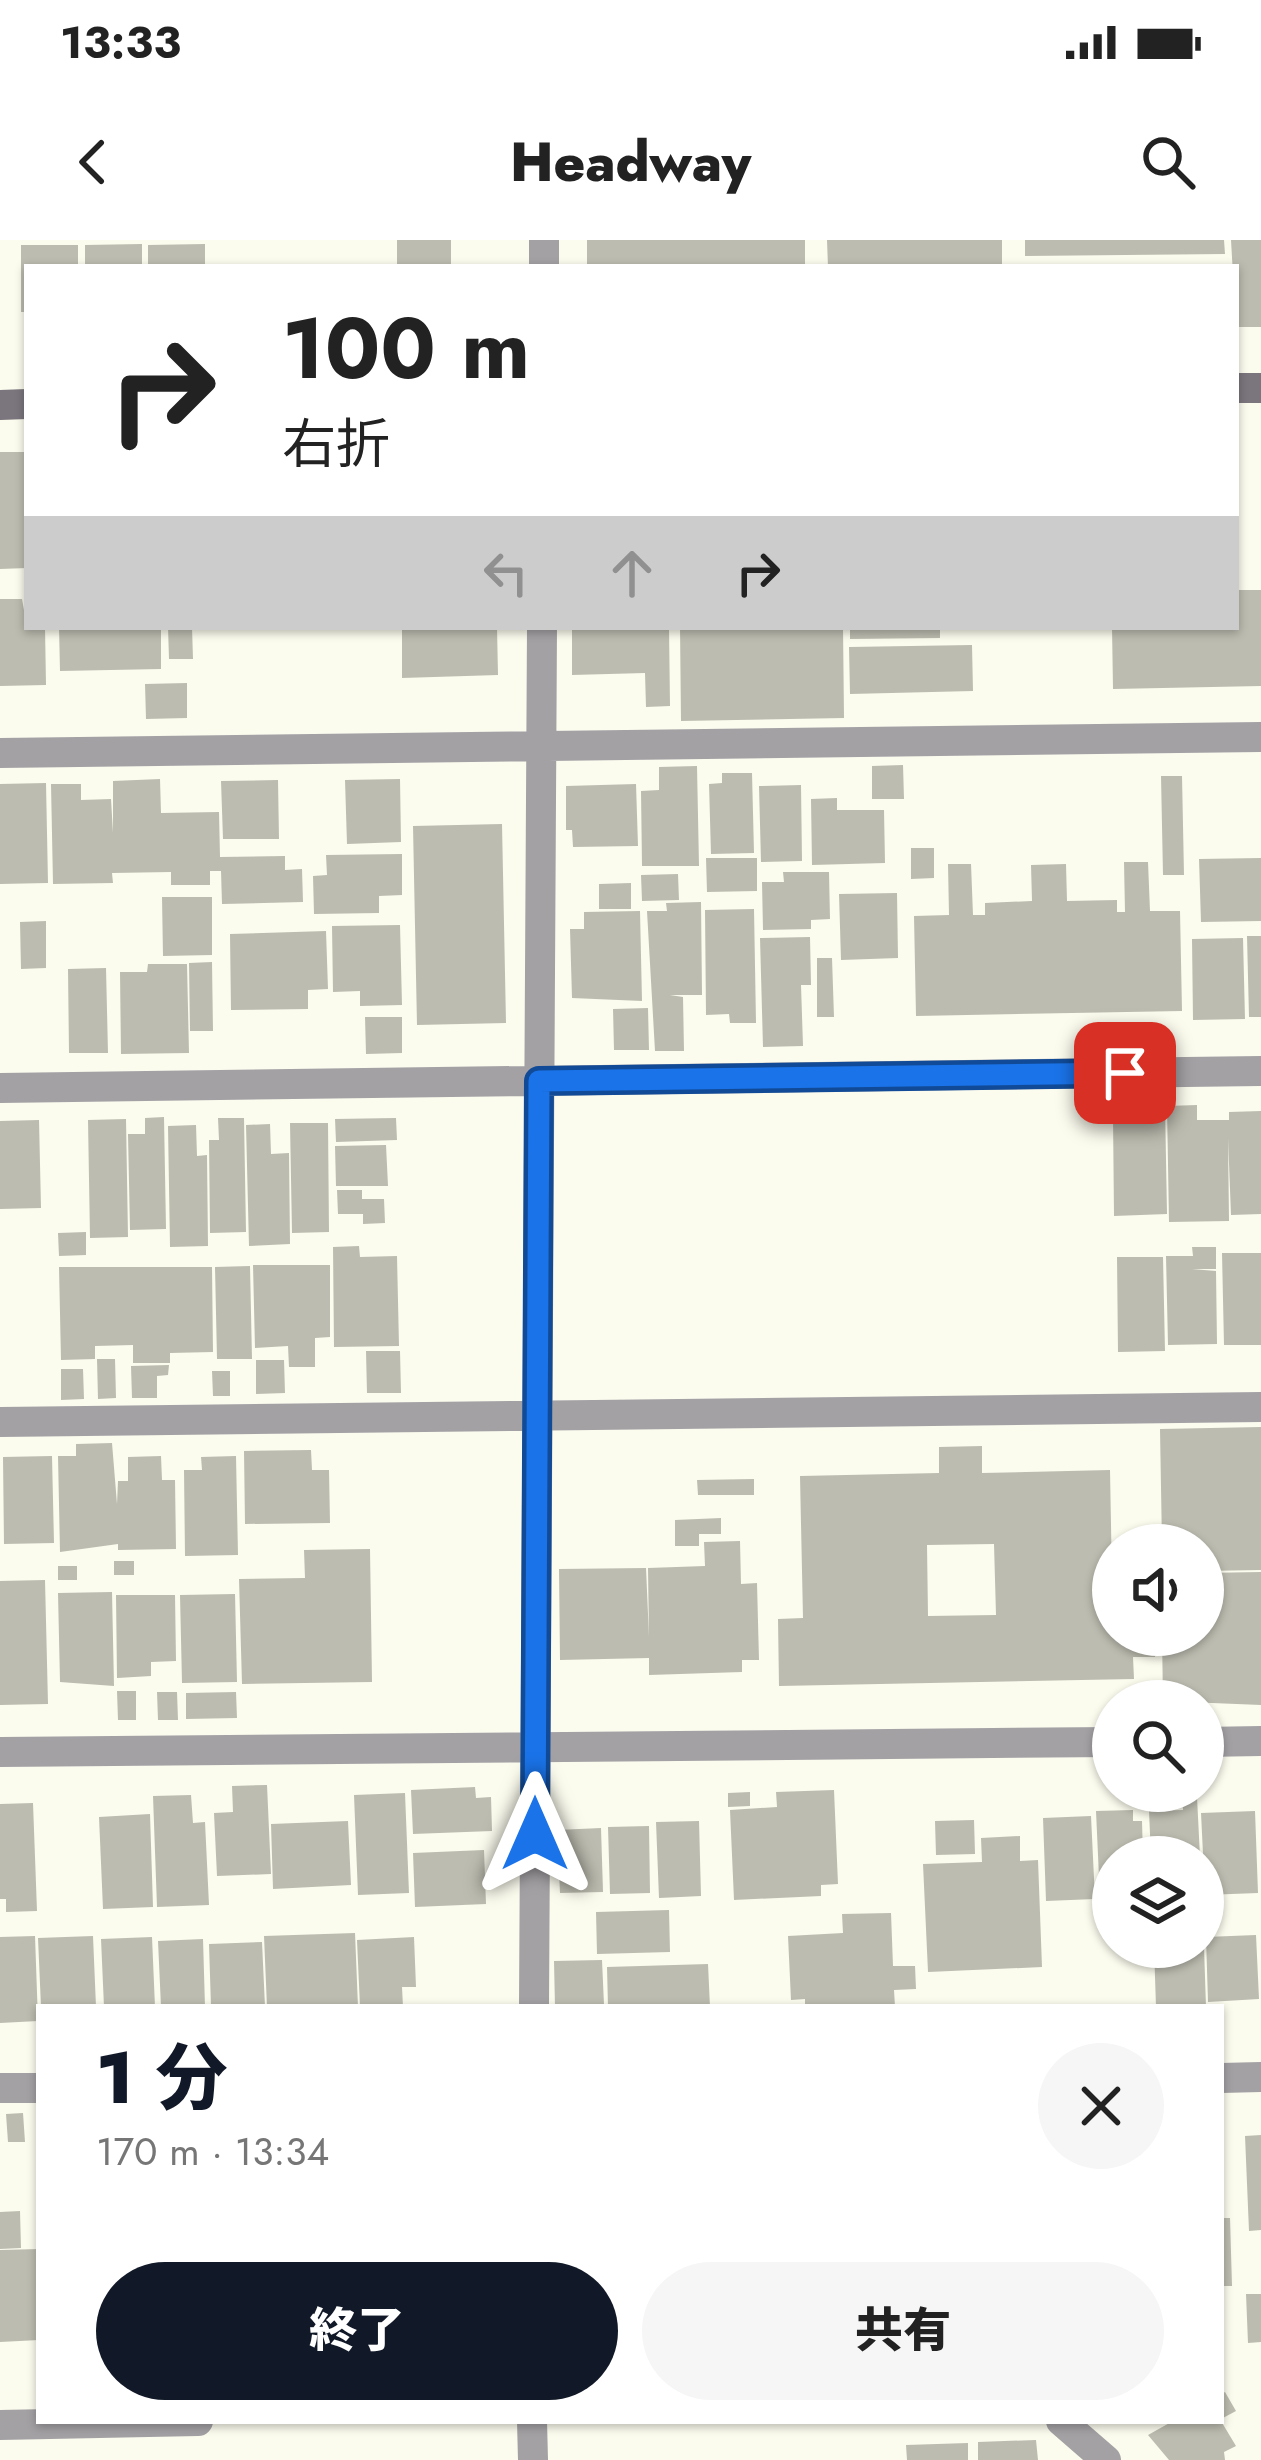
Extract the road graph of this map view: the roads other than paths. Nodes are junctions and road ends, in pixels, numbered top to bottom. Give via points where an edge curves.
1 (542, 630) edge
2 (1261, 737) edge
3 (541, 743) junction
4 (0, 753) edge
5 (1261, 1071) edge
6 (539, 1081) junction
7 (0, 1088) edge
8 (1261, 1407) edge
9 (537, 1416) junction
10 (0, 1422) edge
11 (1261, 1741) edge
12 (1092, 1742) edge
13 (1224, 1742) edge
14 (535, 1748) junction
15 (0, 1752) edge
16 (534, 2004) edge
17 (1224, 2078) edge
18 (1261, 2078) edge
19 (0, 2088) edge
20 (36, 2088) edge
21 (50, 2424) edge
22 (532, 2424) edge
23 (1064, 2424) edge
24 (0, 2425) edge
25 (532, 2460) edge
26 (1106, 2460) edge

1 - 3 street
2 - 3 street
3 - 4 street
3 - 6 street
5 - 6 street
6 - 7 street
6 - 9 street
8 - 9 street
9 - 10 street
9 - 14 street
11 - 13 street
12 - 14 street
14 - 15 street
14 - 16 street
17 - 18 street
19 - 20 street
21 - 24 street
22 - 25 street
23 - 26 street

